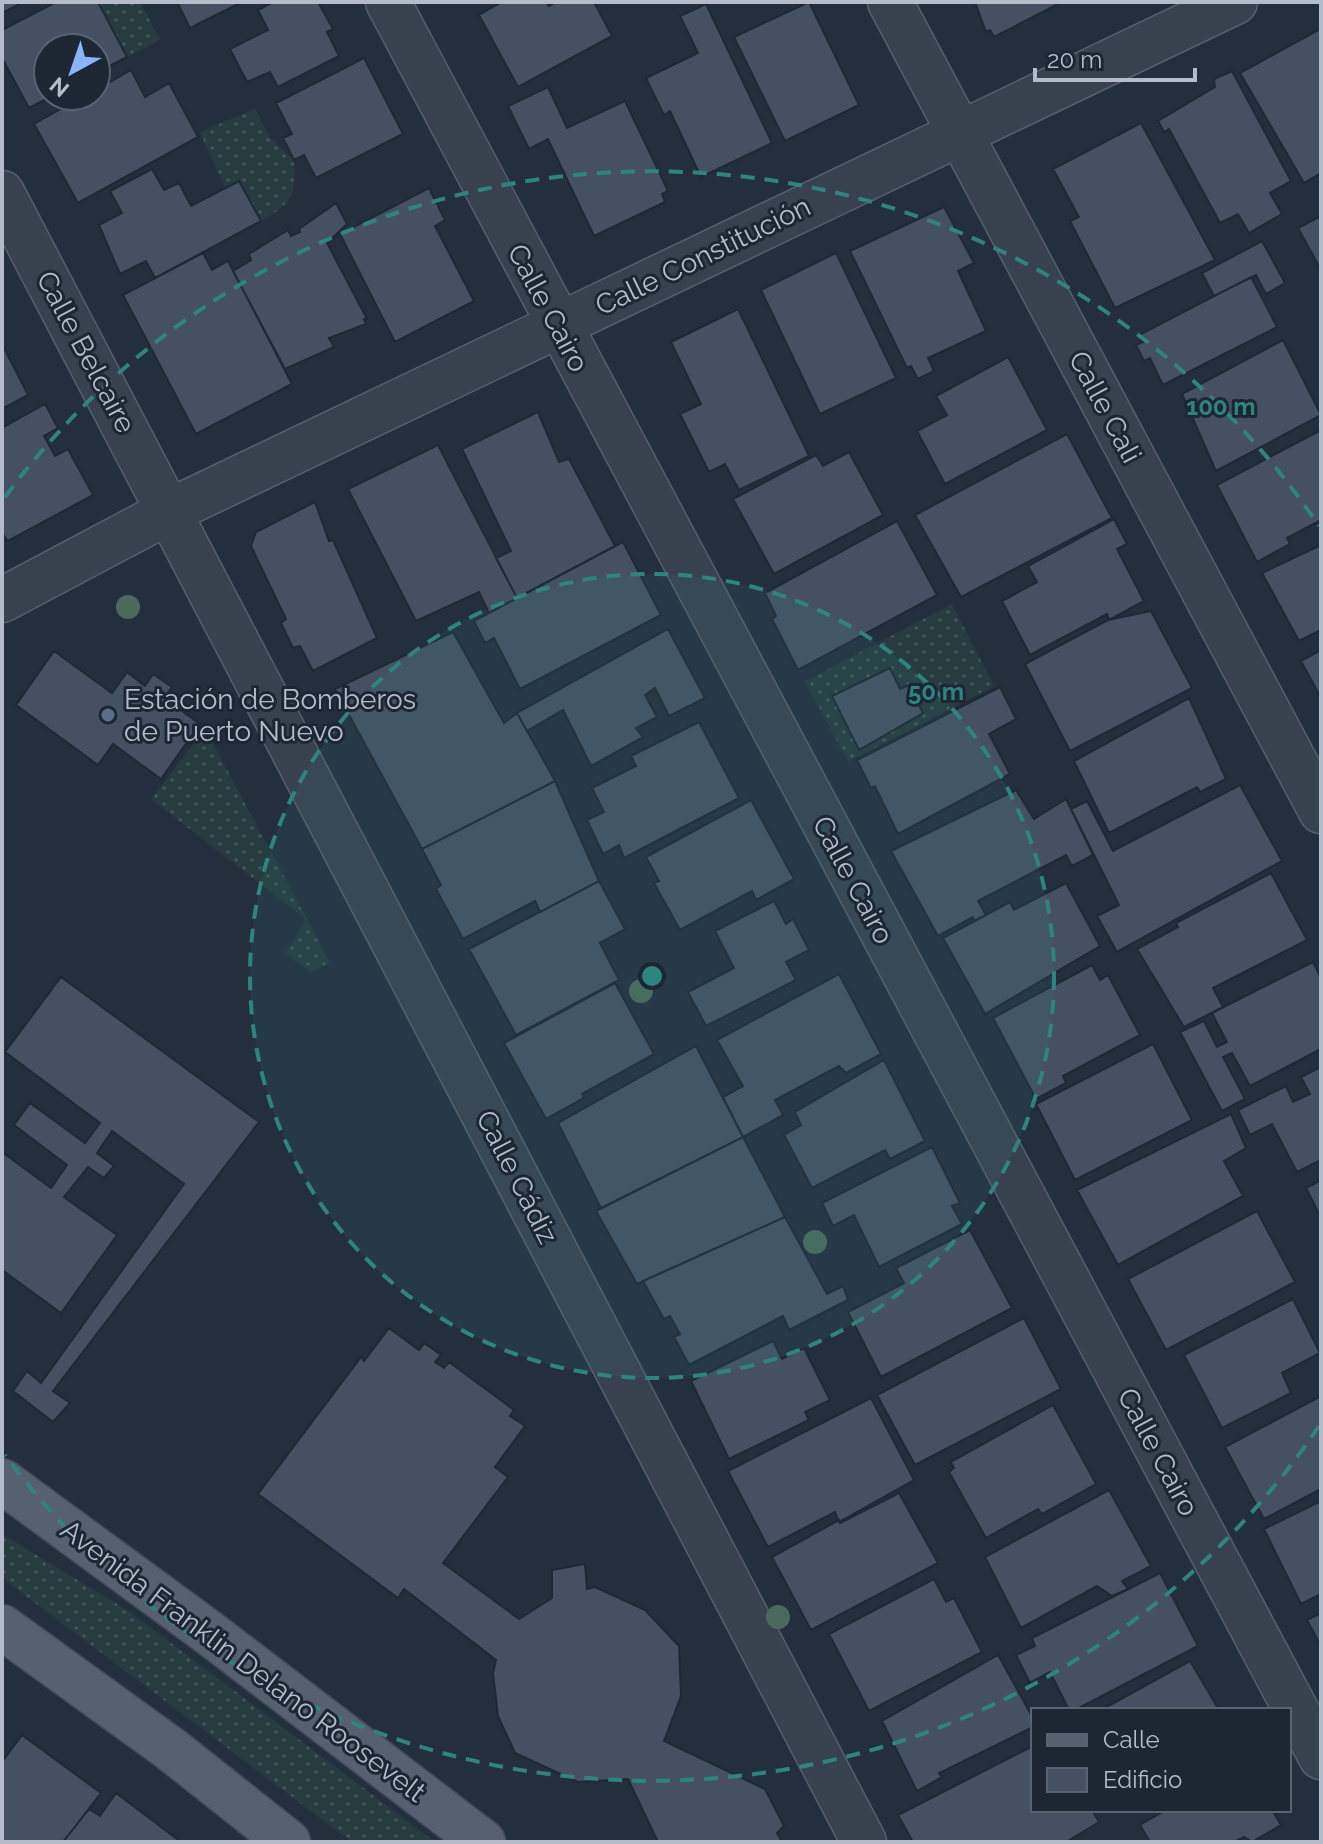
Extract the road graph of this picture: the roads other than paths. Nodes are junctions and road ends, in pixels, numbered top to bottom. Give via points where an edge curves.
1 (388, 2) edge
2 (890, 2) edge
3 (1235, 2) edge
4 (959, 134) junction
5 (2, 193) edge
6 (557, 326) junction
7 (170, 511) junction
8 (2, 600) edge
9 (1321, 811) edge
10 (2, 1481) edge
11 (2, 1627) edge
12 (1321, 1757) edge
13 (288, 1842) edge
14 (483, 1842) edge
15 (864, 1842) edge

1 - 6 street, Calle Cairo
2 - 4 street, Calle Cali
3 - 4 street, Calle Constitución
4 - 6 street, Calle Constitución
4 - 9 street, Calle Cali
5 - 7 street, Calle Belcaire
6 - 7 street, Calle Constitución
6 - 12 street, Calle Cairo
7 - 8 street, Calle Constitución
7 - 15 street, Calle Cádiz
10 - 14 main road, Avenida Franklin Delano Roosevelt
11 - 13 main road

